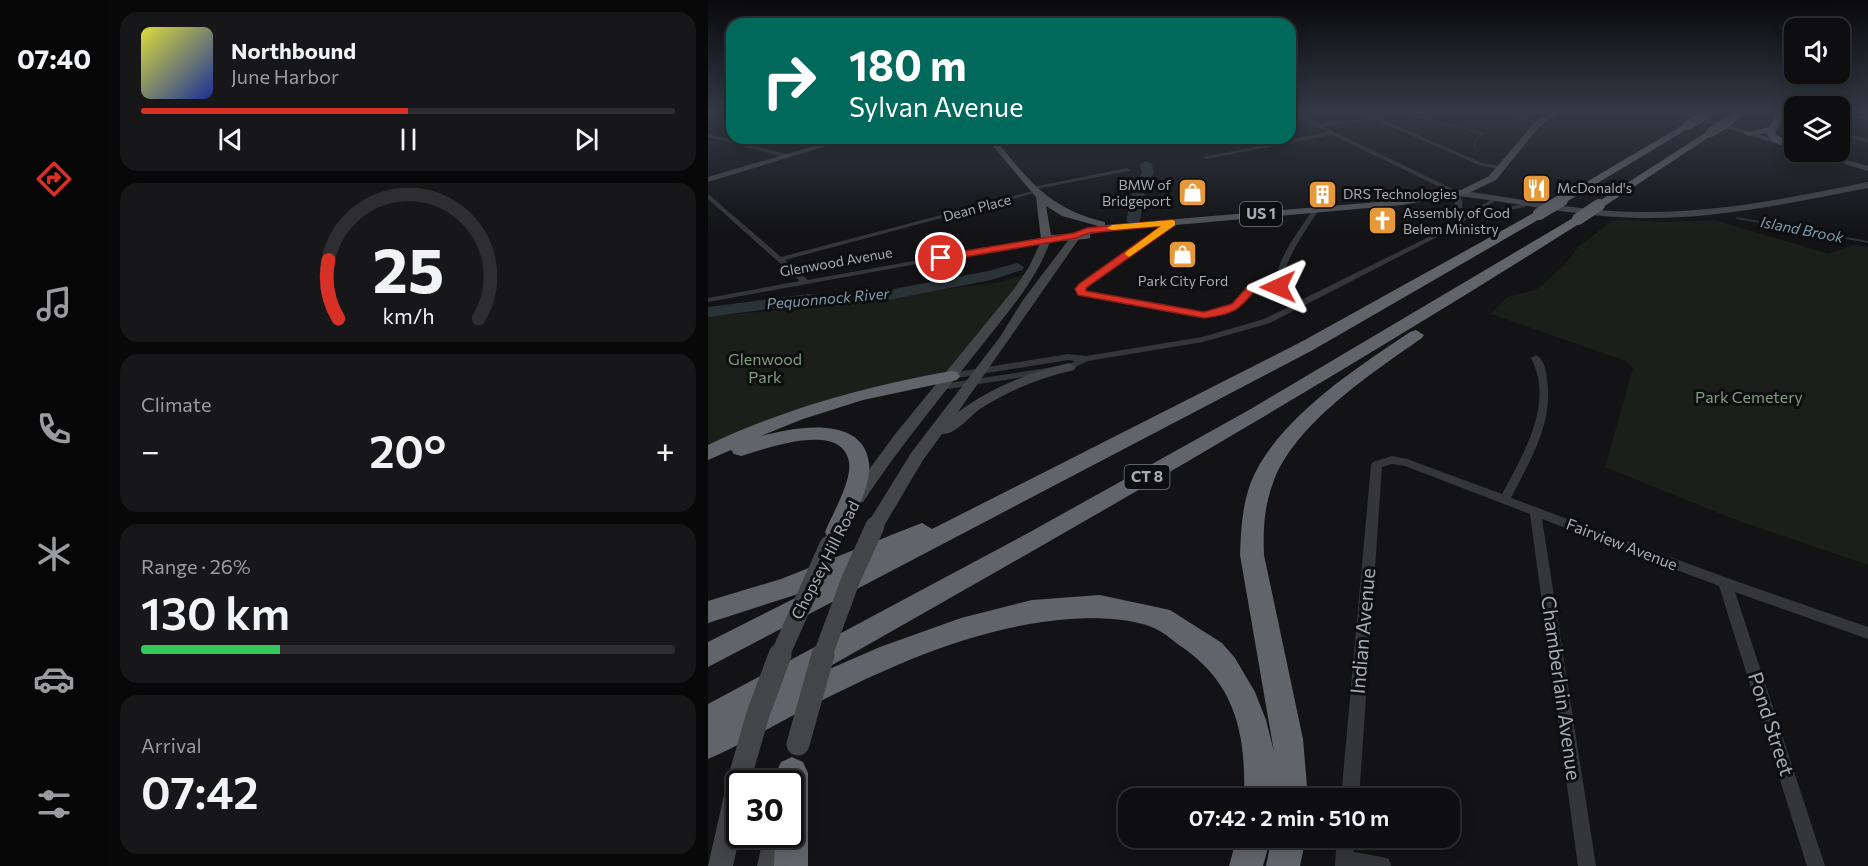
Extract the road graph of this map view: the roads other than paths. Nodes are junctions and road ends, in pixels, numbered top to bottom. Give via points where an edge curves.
1 (768, 150) edge
2 (801, 150) edge
3 (803, 150) edge
4 (1000, 150) edge
5 (1241, 150) edge
6 (1369, 150) edge
7 (1449, 150) edge
8 (1517, 150) edge
9 (1645, 150) edge
10 (1683, 150) edge
11 (786, 155) junction
12 (1206, 157) dead end
13 (1844, 162) edge
14 (1503, 168) junction
15 (1868, 169) edge
16 (1127, 170) dead end
17 (708, 178) edge
18 (1868, 185) edge
19 (1035, 193) junction
20 (1457, 193) junction
21 (708, 196) edge
22 (1495, 200) junction
23 (1523, 206) junction
24 (1755, 206) junction
25 (1317, 208) junction
26 (1062, 213) junction
27 (1461, 220) junction
28 (1172, 223) junction
29 (1144, 225) junction
30 (1076, 236) junction
31 (1046, 239) junction
32 (781, 259) junction
33 (807, 283) junction
34 (1278, 285) junction
35 (1472, 287) junction
36 (708, 300) edge
37 (1301, 305) junction
38 (1536, 358) dead end
39 (1086, 359) junction
40 (1069, 367) junction
41 (976, 377) junction
42 (946, 381) junction
43 (708, 453) edge
44 (1101, 454) junction
45 (917, 457) junction
46 (708, 463) edge
47 (1377, 465) joint
48 (1504, 499) junction
49 (1535, 510) junction
50 (833, 538) junction
51 (1725, 583) junction
52 (708, 612) edge
53 (1868, 633) edge
54 (708, 655) edge
55 (708, 720) edge
56 (708, 744) edge
57 (793, 767) edge
58 (1260, 788) edge
59 (1291, 788) edge
60 (1351, 788) edge
61 (774, 848) edge
62 (1251, 848) edge
63 (1287, 848) edge
64 (1345, 848) edge
65 (1344, 863) edge
66 (720, 866) edge
67 (770, 866) edge
68 (791, 866) edge
69 (1246, 866) edge
70 (1283, 866) edge
71 (1382, 866) edge
72 (1587, 866) edge
73 (1816, 866) edge

1 - 11 street
2 - 11 main road
3 - 11 main road
4 - 19 main road, US 1
5 - 12 street
6 - 20 street
7 - 14 street
8 - 14 main road, US 1
9 - 44 highway, CT 8, bridge via 1344,326
10 - 35 highway, CT 8, bridge
11 - 17 main road
13 - 15 main road
14 - 20 main road, US 1 via 1485,183
16 - 19 street, Dean Place
18 - 24 main road
19 - 26 main road, US 1
19 - 31 main road
19 - 32 street, Dean Place
20 - 22 main road
20 - 25 main road, US 1
20 - 27 street
21 - 32 street
22 - 23 main road
22 - 24 main road via 1640,215
22 - 27 street
23 - 24 main road via 1622,219 1663,220 1706,218
23 - 27 street via 1494,209
25 - 28 main road, US 1
25 - 34 street via 1281,270
26 - 29 main road, US 1 via 1090,223
26 - 30 main road via 1076,227
27 - 37 street
28 - 29 main road, US 1
28 - 34 street via 1082,286 1082,293 1204,315 1236,306 1253,286
29 - 30 main road, Glenwood Avenue / US 1
30 - 31 main road, Glenwood Avenue / US 1
30 - 41 main road, Chopsey Hill Road
31 - 33 street, Glenwood Avenue
31 - 42 main road, Chopsey Hill Road via 1022,287
32 - 33 street
33 - 36 street, Glenwood Avenue
34 - 37 street via 1283,295
35 - 55 highway, CT 8 via 1210,442
35 - 59 highway via 1448,312 1303,422 1278,451 1260,487 1252,520 1252,555 1288,739
37 - 39 street via 1220,335
38 - 48 street via 1543,368 1539,429
39 - 40 street
39 - 41 street via 1068,357
40 - 41 street
40 - 45 main road via 1025,379 990,396 961,415
41 - 42 street
41 - 42 street
41 - 45 main road, Chopsey Hill Road
42 - 43 highway via 869,392 819,406
42 - 46 highway via 822,414
42 - 50 main road, Chopsey Hill Road via 879,466
44 - 52 highway via 838,568
44 - 54 highway, CT 8
45 - 57 main road, Chopsey Hill Road, bridge via 875,526 848,582 810,692
46 - 50 highway via 751,445 787,436 820,434 839,438 853,448 859,463 856,481
47 - 48 street, Fairview Avenue via 1392,460 1407,463
47 - 60 street, Indian Avenue
48 - 49 street, Fairview Avenue
49 - 51 street, Fairview Avenue
49 - 72 street, Chamberlain Avenue
50 - 66 main road, Chopsey Hill Road, bridge via 783,645 762,701
51 - 53 street, Fairview Avenue
51 - 73 street, Pond Street
56 - 58 highway via 849,675 965,628 1061,606 1114,606 1141,611 1175,625 1207,646 1224,666 1239,688 1256,731
57 - 68 highway
61 - 67 main road
62 - 69 highway
63 - 70 highway
64 - 65 street
65 - 71 street

